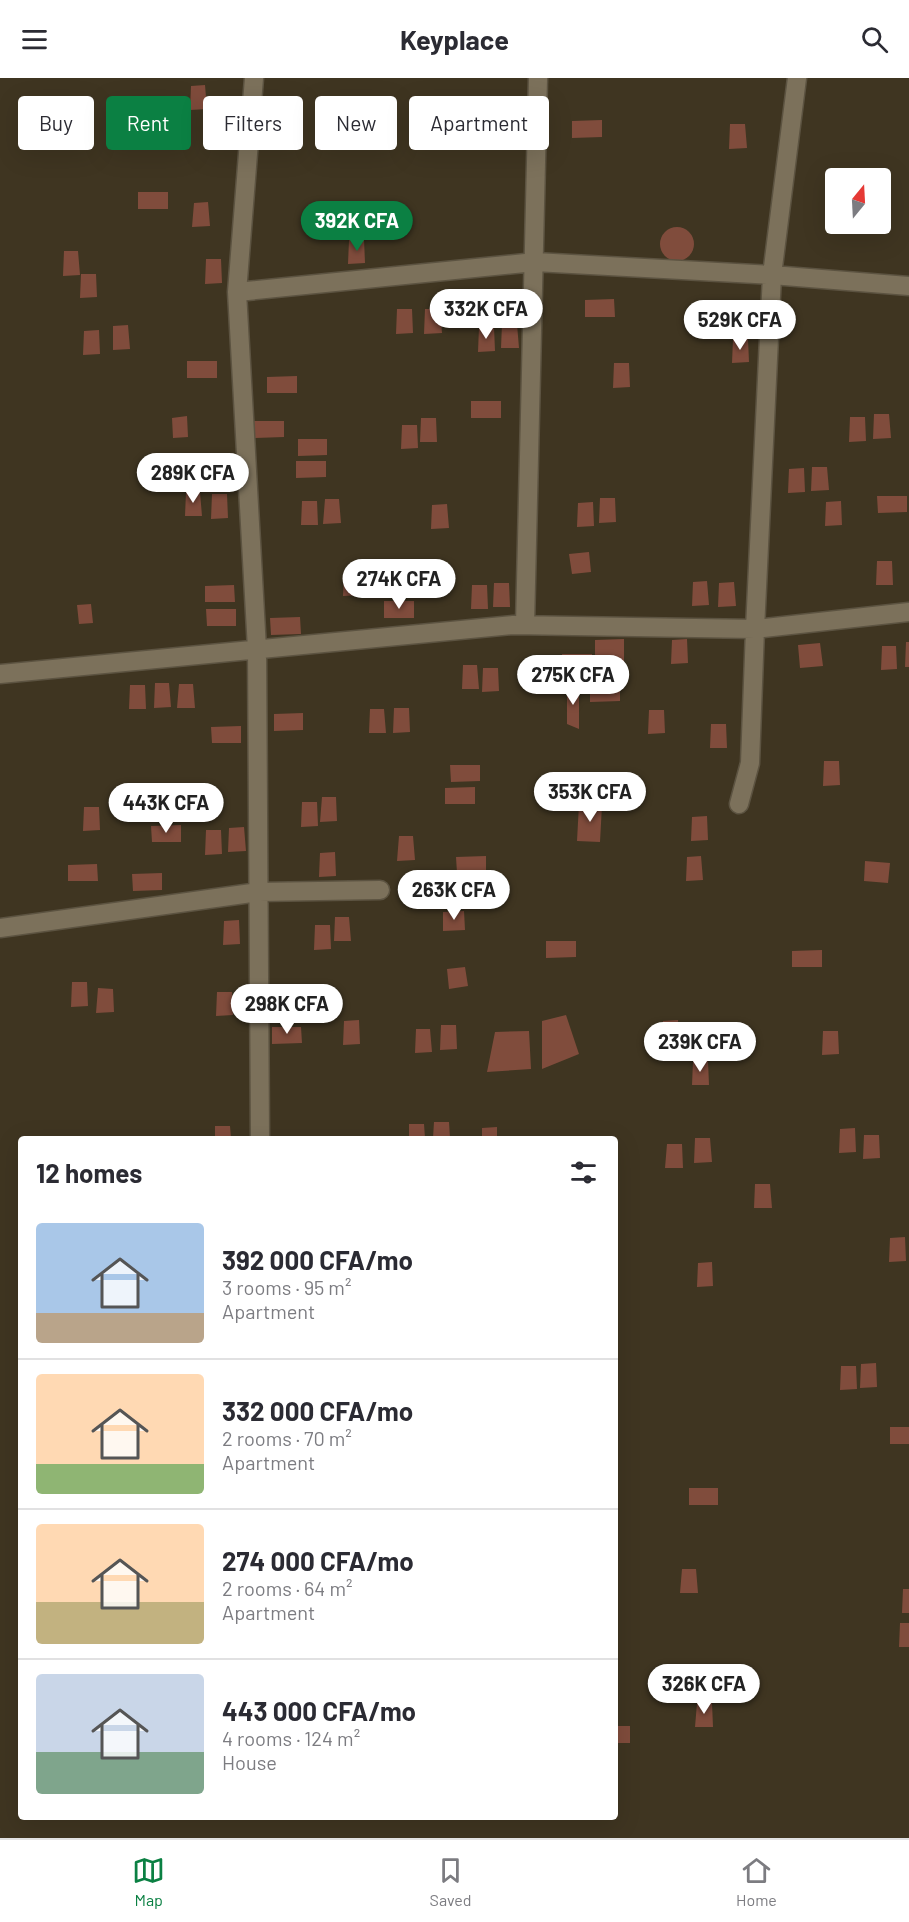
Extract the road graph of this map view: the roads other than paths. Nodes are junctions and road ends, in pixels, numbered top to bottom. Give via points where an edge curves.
1 (254, 78) edge
2 (538, 78) edge
3 (797, 78) edge
4 (535, 262) junction
5 (772, 275) junction
6 (909, 286) edge
7 (237, 292) junction
8 (909, 612) edge
9 (525, 626) junction
10 (755, 629) junction
11 (257, 649) junction
12 (0, 674) edge
13 (740, 804) dead end
14 (380, 890) dead end
15 (259, 892) junction
16 (0, 928) edge
17 (260, 1136) edge

1 - 7 street
2 - 4 street
3 - 5 street
4 - 5 street
4 - 7 street
4 - 9 street
5 - 6 street
5 - 10 street
7 - 11 street
8 - 10 street
9 - 10 street
9 - 11 street
10 - 13 street via 750,763
11 - 12 street
11 - 15 street
14 - 15 street
15 - 16 street
15 - 17 street

